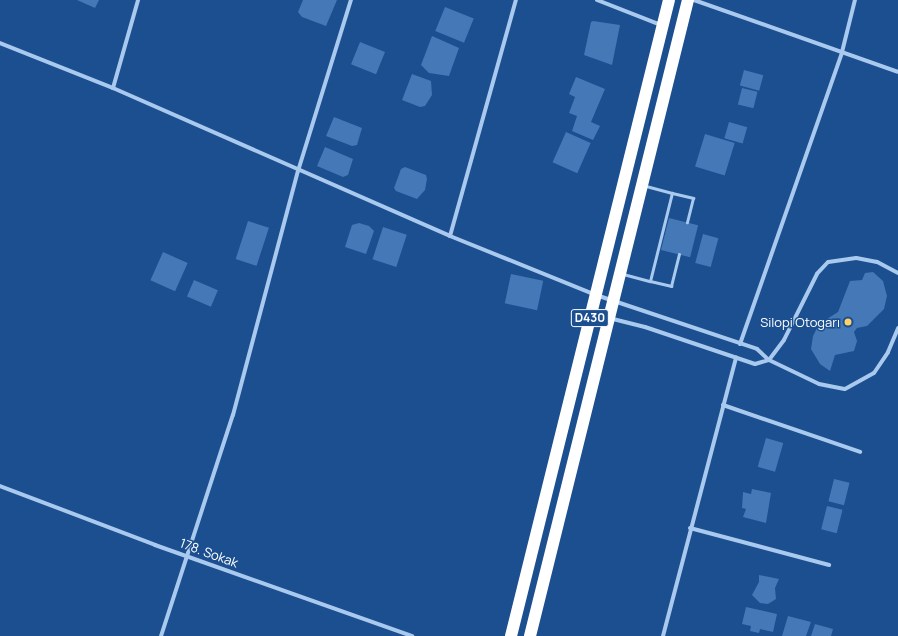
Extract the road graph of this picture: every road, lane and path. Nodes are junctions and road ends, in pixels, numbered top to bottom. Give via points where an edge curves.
1 (138, 0) edge
2 (352, 0) edge
3 (516, 0) edge
4 (597, 0) edge
5 (669, 0) edge
6 (688, 0) edge
7 (694, 0) edge
8 (855, 0) edge
9 (663, 26) junction
10 (0, 43) edge
11 (842, 52) junction
12 (898, 72) edge
13 (113, 88) junction
14 (298, 171) junction
15 (641, 186) junction
16 (672, 193) junction
17 (687, 222) dead end
18 (450, 236) junction
19 (679, 254) dead end
20 (620, 273) junction
21 (898, 273) edge
22 (650, 281) junction
23 (596, 295) junction
24 (613, 299) junction
25 (590, 318) junction
26 (609, 318) junction
27 (898, 328) edge
28 (740, 344) junction
29 (736, 357) junction
30 (769, 360) junction
31 (723, 405) junction
32 (860, 452) dead end
33 (0, 486) edge
34 (690, 528) junction
35 (188, 556) junction
36 (829, 565) dead end
37 (161, 636) edge
38 (412, 636) edge
39 (511, 636) edge
40 (530, 636) edge
41 (663, 636) edge

1 - 13 street
2 - 14 street
3 - 18 street
4 - 9 street
5 - 9 highway, D430
6 - 15 highway, D430
7 - 11 street
8 - 11 street
9 - 23 highway, D430
10 - 13 street
11 - 12 street
11 - 28 street
13 - 14 street
14 - 18 street
14 - 35 street via 233,415
15 - 16 lane
15 - 20 highway, D430
16 - 17 lane via 693,198
16 - 22 lane
18 - 23 street
19 - 22 lane via 671,286
20 - 22 lane
20 - 24 highway, D430
21 - 30 street via 877,262 856,258 828,262 817,274 784,340
23 - 24 street
23 - 25 highway, D430
24 - 26 highway, D430
24 - 28 street
25 - 26 street
25 - 39 highway, D430
26 - 29 street via 646,327
26 - 40 highway, D430
27 - 30 street via 888,352 874,372 845,389 820,384
28 - 30 street via 757,349
29 - 30 street via 755,364
29 - 31 street
31 - 32 street
31 - 34 street
33 - 35 street, 178. Sokak
34 - 36 street
34 - 41 street
35 - 37 street
35 - 38 street, 178. Sokak

